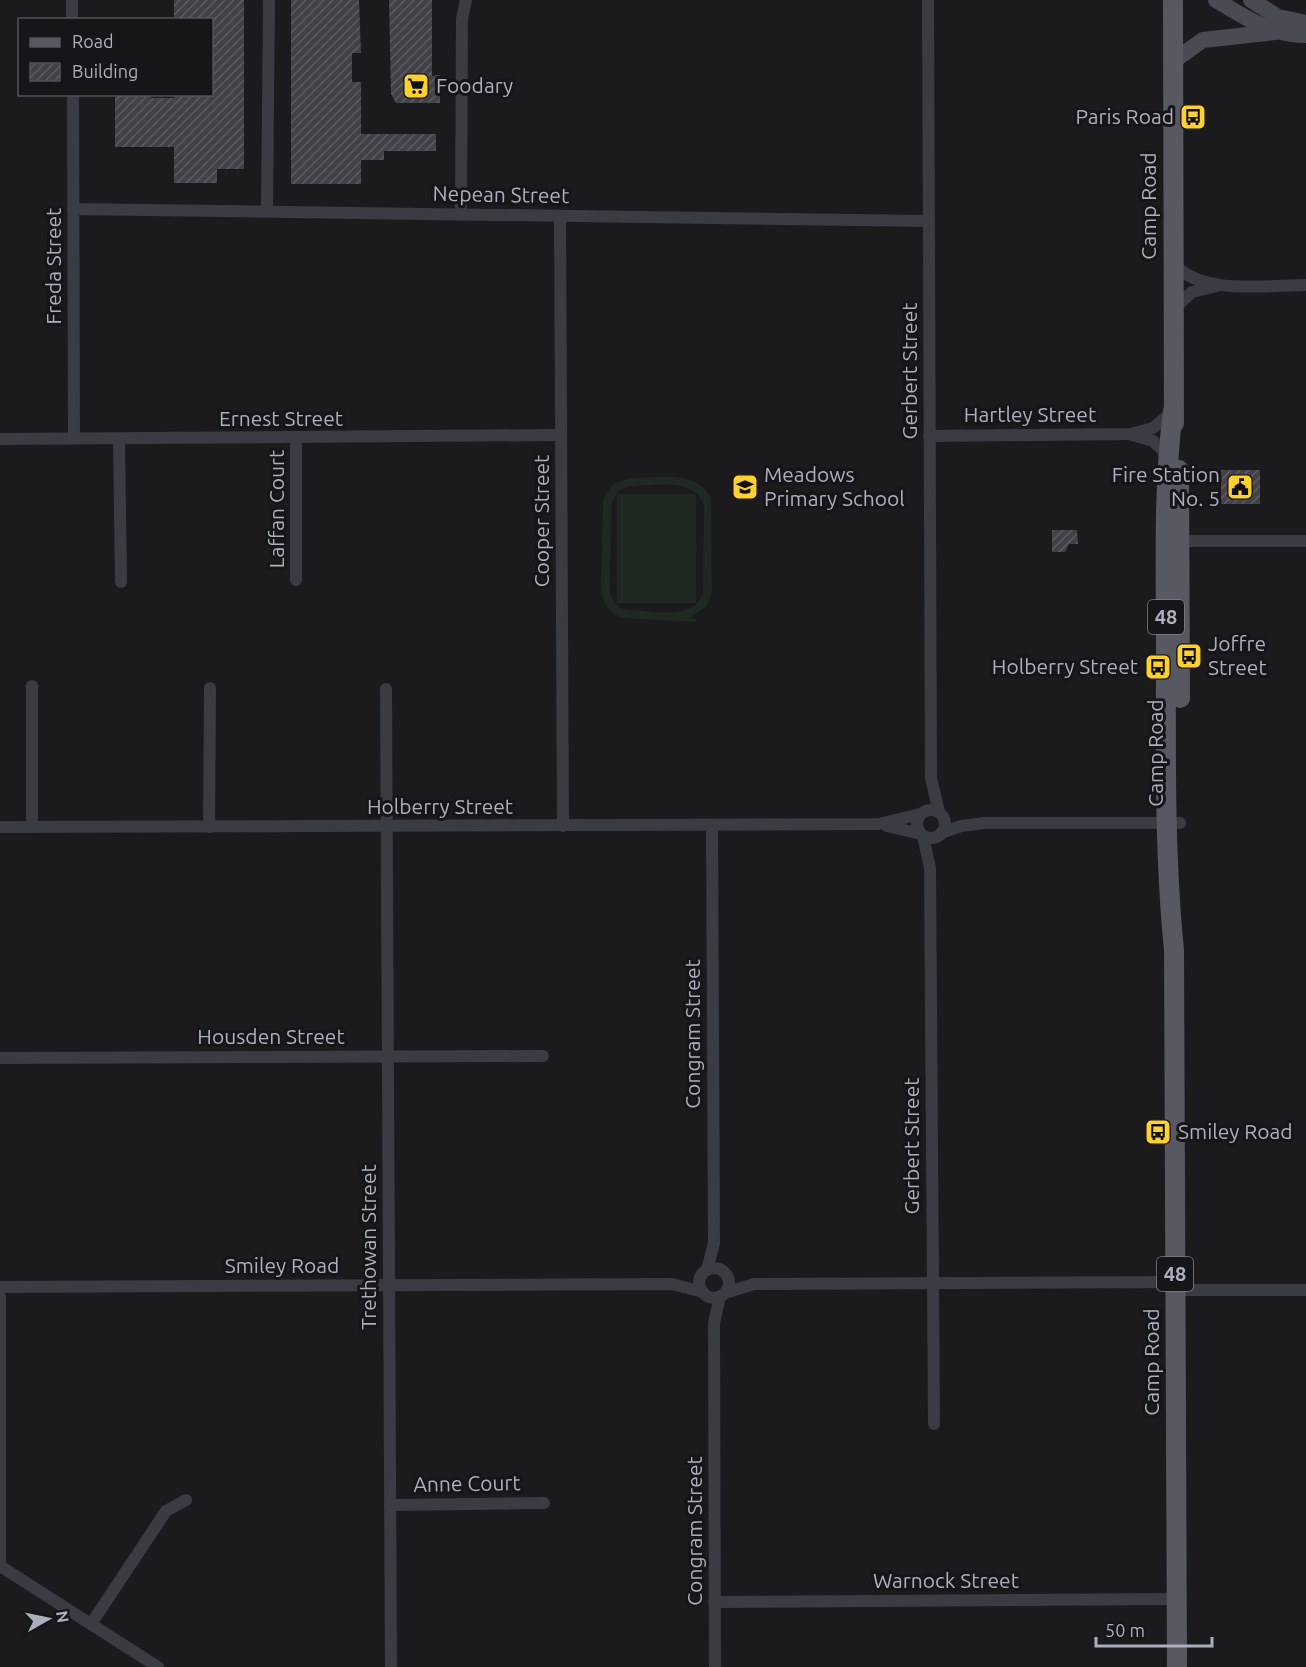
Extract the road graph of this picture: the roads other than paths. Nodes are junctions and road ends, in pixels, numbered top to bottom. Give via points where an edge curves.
1 (72, 0) edge
2 (268, 0) edge
3 (456, 0) edge
4 (466, 0) edge
5 (928, 0) edge
6 (1173, 0) edge
7 (1216, 0) edge
8 (1251, 0) edge
9 (72, 18) edge
10 (462, 19) junction
11 (1306, 23) edge
12 (1275, 32) junction
13 (1306, 35) edge
14 (1172, 62) junction
15 (73, 96) edge
16 (73, 209) junction
17 (267, 211) junction
18 (461, 214) junction
19 (560, 216) junction
20 (929, 220) junction
21 (1173, 262) junction
22 (1218, 285) junction
23 (1306, 285) edge
24 (1173, 310) junction
25 (1173, 411) junction
26 (1131, 434) junction
27 (561, 435) junction
28 (929, 436) junction
29 (0, 438) edge
30 (74, 438) junction
31 (296, 438) junction
32 (119, 439) junction
33 (1168, 455) junction
34 (1173, 541) junction
35 (1306, 541) edge
36 (297, 580) dead end
37 (121, 582) dead end
38 (32, 686) dead end
39 (210, 688) dead end
40 (386, 689) dead end
41 (931, 778) junction
42 (922, 812) junction
43 (940, 813) junction
44 (1174, 823) junction
45 (879, 824) junction
46 (985, 824) junction
47 (563, 825) junction
48 (712, 825) junction
49 (386, 826) junction
50 (0, 827) edge
51 (32, 827) junction
52 (209, 827) junction
53 (940, 834) junction
54 (922, 835) junction
55 (930, 868) junction
56 (387, 1056) junction
57 (543, 1056) dead end
58 (0, 1058) edge
59 (714, 1243) junction
60 (723, 1271) junction
61 (705, 1272) junction
62 (672, 1284) junction
63 (754, 1284) junction
64 (932, 1284) junction
65 (388, 1286) junction
66 (1175, 1286) junction
67 (0, 1287) edge
68 (1306, 1290) edge
69 (704, 1293) junction
70 (723, 1295) junction
71 (0, 1297) edge
72 (714, 1323) junction
73 (934, 1424) dead end
74 (186, 1500) dead end
75 (544, 1503) dead end
76 (390, 1505) junction
77 (0, 1566) edge
78 (1177, 1599) junction
79 (714, 1602) junction
80 (91, 1624) junction
81 (158, 1667) edge
82 (391, 1667) edge
83 (715, 1667) edge
84 (1177, 1667) edge

1 - 9 street
2 - 17 street
3 - 10 street
4 - 10 street
5 - 20 street, Gerbert Street
6 - 14 main road, Camp Road / 48
7 - 12 street
8 - 11 street via 1278,17
10 - 18 street
12 - 13 street
12 - 14 street via 1203,40
14 - 21 main road, Camp Road / 48
15 - 16 street, Freda Street
16 - 17 street, Nepean Street
16 - 30 street, Freda Street
17 - 18 street, Nepean Street
18 - 19 street, Nepean Street
19 - 20 street, Nepean Street
19 - 27 street, Cooper Street
20 - 28 street, Gerbert Street
21 - 22 street via 1192,279
21 - 24 main road, Camp Road / 48
22 - 23 street
22 - 24 street via 1192,292
24 - 25 main road, Camp Road / 48
25 - 26 street, Hartley Street via 1153,428
25 - 33 main road, Camp Road / 48
25 - 34 main road, Camp Road / 48 via 1178,455
26 - 28 street, Hartley Street
26 - 33 street, Hartley Street via 1153,441
27 - 31 street, Ernest Street
27 - 47 street, Cooper Street
28 - 41 street, Gerbert Street
29 - 30 street, Ernest Street
30 - 32 street, Ernest Street
31 - 32 street, Ernest Street
31 - 36 street, Laffan Court
32 - 37 street
33 - 34 main road, Camp Road / 48
34 - 35 street
34 - 44 main road, Camp Road / 48
38 - 51 street
39 - 52 street
40 - 49 street, Trethowan Street
41 - 42 street, Gerbert Street
41 - 43 street, Gerbert Street
42 - 43 street
42 - 45 street, Holberry Street
42 - 54 street via 916,822
43 - 46 street
43 - 53 street via 945,825
44 - 46 street
44 - 66 main road, Camp Road / 48 via 1168,885 1174,950
45 - 48 street, Holberry Street
45 - 54 street, Holberry Street
46 - 53 street
47 - 48 street, Holberry Street
47 - 49 street, Holberry Street
48 - 59 street, Congram Street
49 - 52 street, Holberry Street
49 - 56 street, Trethowan Street
50 - 51 street, Holberry Street
51 - 52 street, Holberry Street
53 - 54 street via 931,838
53 - 55 street, Gerbert Street
54 - 55 street, Gerbert Street
55 - 64 street, Gerbert Street
56 - 57 street, Housden Street
56 - 58 street, Housden Street
56 - 65 street, Trethowan Street
59 - 60 street, Congram Street
59 - 61 street, Congram Street
60 - 61 street
60 - 63 street
60 - 70 street via 729,1285
61 - 62 street, Smiley Road
61 - 69 street via 699,1281
62 - 65 street, Smiley Road
62 - 69 street, Smiley Road
63 - 64 street
63 - 70 street
64 - 66 street
64 - 73 street, Gerbert Street
65 - 67 street, Smiley Road
65 - 76 street, Trethowan Street
66 - 68 street
66 - 78 main road, Camp Road / 48
69 - 70 street via 712,1298
69 - 72 street, Congram Street
70 - 72 street, Congram Street
71 - 77 street
72 - 79 street, Congram Street
74 - 80 street via 166,1511
75 - 76 street, Anne Court
76 - 82 street, Trethowan Street
77 - 80 street
78 - 79 street, Warnock Street
78 - 84 main road, Camp Road / 48
79 - 83 street, Congram Street
80 - 81 street

